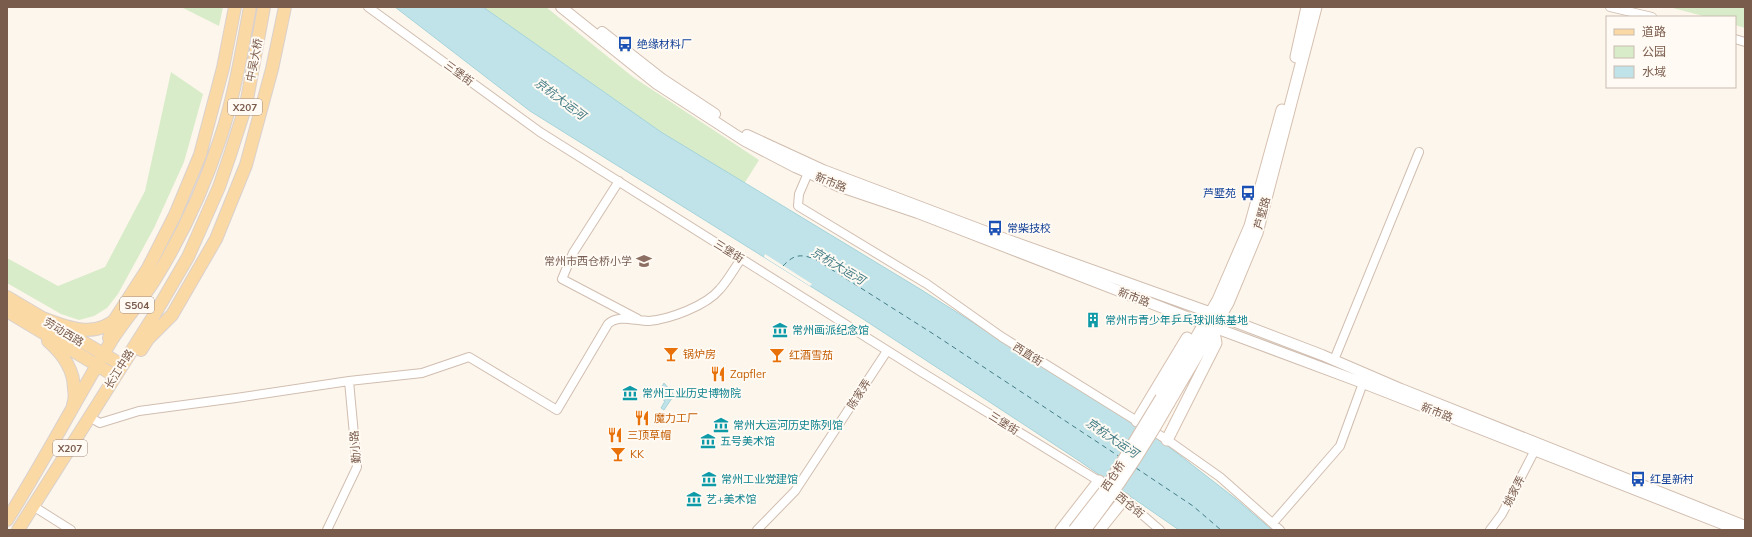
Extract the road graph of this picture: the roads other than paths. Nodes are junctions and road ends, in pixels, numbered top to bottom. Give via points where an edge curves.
1 (235, 7) edge
2 (250, 7) edge
3 (264, 7) edge
4 (285, 7) edge
5 (368, 7) edge
6 (561, 7) edge
7 (571, 7) edge
8 (1307, 7) edge
9 (1316, 7) edge
10 (1610, 7) edge
11 (1648, 16) edge
12 (1419, 152) dead end
13 (808, 173) junction
14 (619, 181) junction
15 (199, 192) joint
16 (212, 203) joint
17 (741, 259) junction
18 (156, 277) junction
19 (7, 297) edge
20 (7, 311) edge
21 (1215, 314) junction
22 (40, 317) junction
23 (153, 317) junction
24 (20, 319) junction
25 (115, 319) junction
26 (640, 320) junction
27 (1209, 325) junction
28 (148, 339) junction
29 (887, 351) junction
30 (1334, 360) junction
31 (101, 361) junction
32 (122, 365) junction
33 (115, 376) junction
34 (349, 381) junction
35 (1363, 383) junction
36 (1165, 401) junction
37 (70, 414) junction
38 (89, 417) junction
39 (1137, 422) junction
40 (1167, 440) junction
41 (1534, 450) junction
42 (1099, 481) junction
43 (1124, 499) junction
44 (33, 506) junction
45 (7, 520) edge
46 (1273, 523) junction
47 (1745, 526) edge
48 (18, 530) edge
49 (71, 530) edge
50 (327, 530) edge
51 (756, 530) edge
52 (1061, 530) edge
53 (1074, 530) edge
54 (1085, 530) edge
55 (1099, 530) edge
56 (1160, 530) edge
57 (1280, 530) edge
58 (1490, 530) edge
59 (1738, 530) edge

1 - 25 main road via 223,68 200,155 175,215 148,268
2 - 15 main road, 中吴大桥 / X207 via 220,139
3 - 16 main road, 中吴大桥 / X207 via 246,105
4 - 28 main road via 272,69 246,165 218,233 172,315
5 - 14 street, 三堡街 via 540,132
6 - 13 street, 新市路 via 657,84 745,141
7 - 21 street, 新市路 via 662,78 748,136 822,170
8 - 21 main road, 芦墅路 via 1292,73 1250,226 1218,300
9 - 21 main road, 芦墅路 via 1257,233 1228,303
10 - 11 street
12 - 30 street
13 - 27 street, 新市路
13 - 39 street, 西直街 via 799,194 798,206 927,284 1002,337
14 - 17 street, 三堡街
14 - 26 street via 573,253 562,279
15 - 18 main road, 长江中路 / S504
16 - 23 main road, 长江中路 / S504 via 188,257
17 - 26 street via 720,290 704,302 676,314 649,321
17 - 29 street, 三堡街
18 - 25 main road
18 - 31 main road, 长江中路 / S504
19 - 22 main road, 劳动西路
20 - 24 main road, 劳动西路
21 - 27 main road, 芦墅路
21 - 30 street, 新市路
22 - 25 main road via 68,328 85,330 97,329
22 - 31 main road, 劳动西路
23 - 28 main road
23 - 32 main road, 长江中路 / S504
24 - 31 main road, 劳动西路
24 - 37 main road via 58,350 72,369 75,402
25 - 31 main road
26 - 34 street via 620,319 612,320 608,324 557,410 469,357 422,374
27 - 35 street, 新市路
27 - 36 main road, 芦墅路
27 - 39 main road via 1189,335
27 - 40 main road via 1216,343
28 - 32 main road via 135,358
29 - 42 street, 三堡街
29 - 51 street, 陈家弄 via 795,491
30 - 47 street, 新市路
31 - 32 main road, 劳动西路
31 - 33 main road, 劳动西路
31 - 37 main road, 长江中路 / S504
32 - 33 main road, 长江中路 / X207
33 - 38 main road, 长江中路 / X207
34 - 38 street via 139,411 100,423
34 - 50 street, 勤小路 via 357,467
35 - 41 street, 新市路
35 - 46 street via 1340,446
36 - 53 main road, 西仓桥, bridge via 1105,490
36 - 54 main road, 西仓桥, bridge via 1149,438 1112,496
37 - 45 main road, 长江中路 / X207
38 - 44 main road, 长江中路 / X207
39 - 40 street, 西直街
40 - 46 street, 西直街 via 1220,477
41 - 58 street, 姚家弄 via 1502,514
41 - 59 street, 新市路
42 - 43 street, 西仓街
42 - 52 main road
43 - 55 main road
43 - 56 street, 西仓街
44 - 48 main road, 长江中路 / X207
44 - 49 street
46 - 57 street, 西直街

